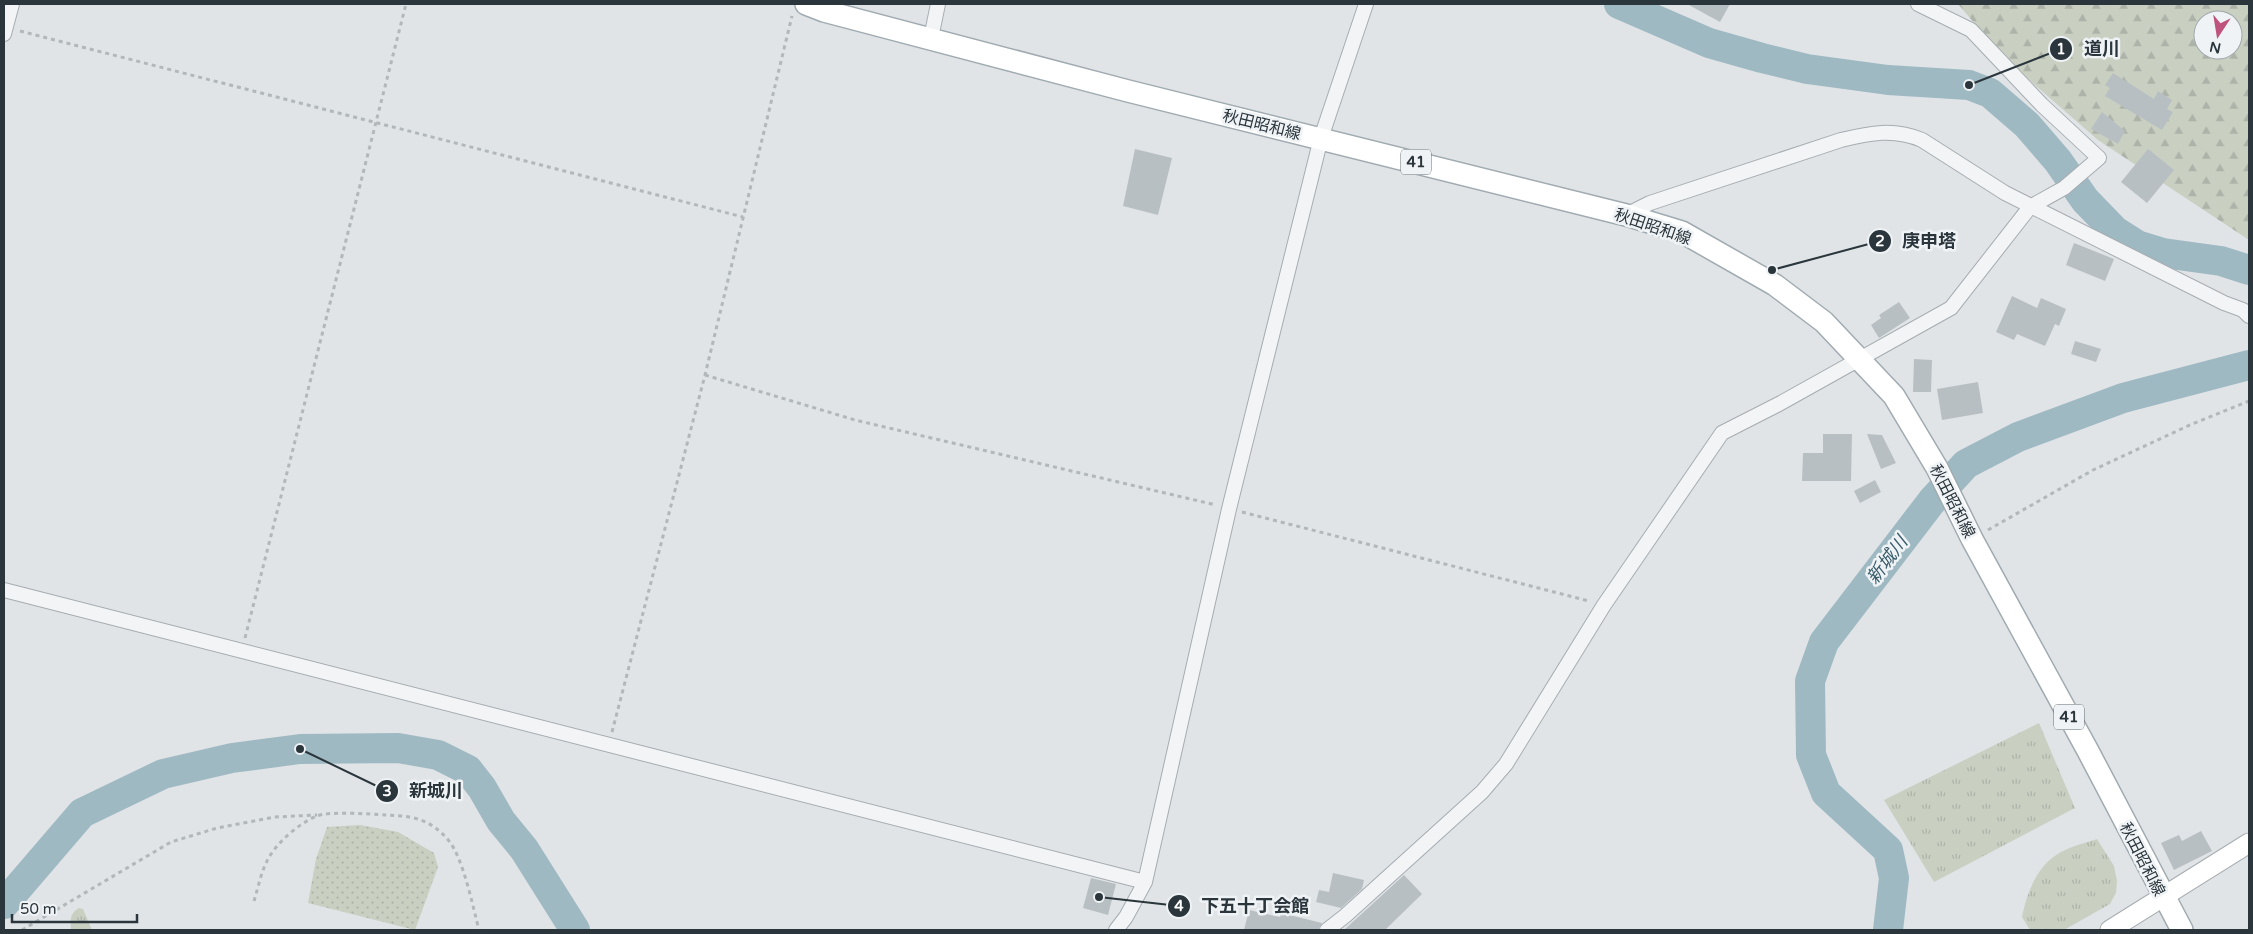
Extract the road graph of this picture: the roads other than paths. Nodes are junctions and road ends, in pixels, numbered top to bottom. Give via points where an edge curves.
1 (12, 4) edge
2 (938, 4) edge
3 (1366, 4) edge
4 (1918, 4) edge
5 (800, 9) edge
6 (5, 31) edge
7 (931, 38) junction
8 (1321, 138) junction
9 (2030, 207) junction
10 (1626, 215) junction
11 (2249, 316) edge
12 (1858, 358) junction
13 (4, 590) edge
14 (2249, 843) edge
15 (1145, 882) junction
16 (2163, 898) junction
17 (1116, 930) edge
18 (1327, 930) edge
19 (2110, 930) edge
20 (2182, 930) edge

1 - 6 street
2 - 7 street
3 - 8 street
4 - 9 street via 1971,30 2042,105 2099,158 2064,188
5 - 7 main road, 秋田昭和線 / 41 via 824,11
7 - 8 main road, 秋田昭和線 / 41
8 - 10 main road, 秋田昭和線 / 41
8 - 15 street via 1229,509
9 - 10 street via 1922,140 1894,131 1841,140 1650,203
9 - 11 street via 2243,310
9 - 12 street via 1951,308
10 - 12 main road, 秋田昭和線 / 41 via 1682,232 1775,285 1824,322
12 - 16 main road, 秋田昭和線 / 41 via 1894,396 1937,468
12 - 18 street via 1722,433 1604,605 1506,764 1482,792
13 - 15 street
14 - 16 main road
15 - 17 street
16 - 19 main road
16 - 20 main road, 秋田昭和線 / 41

